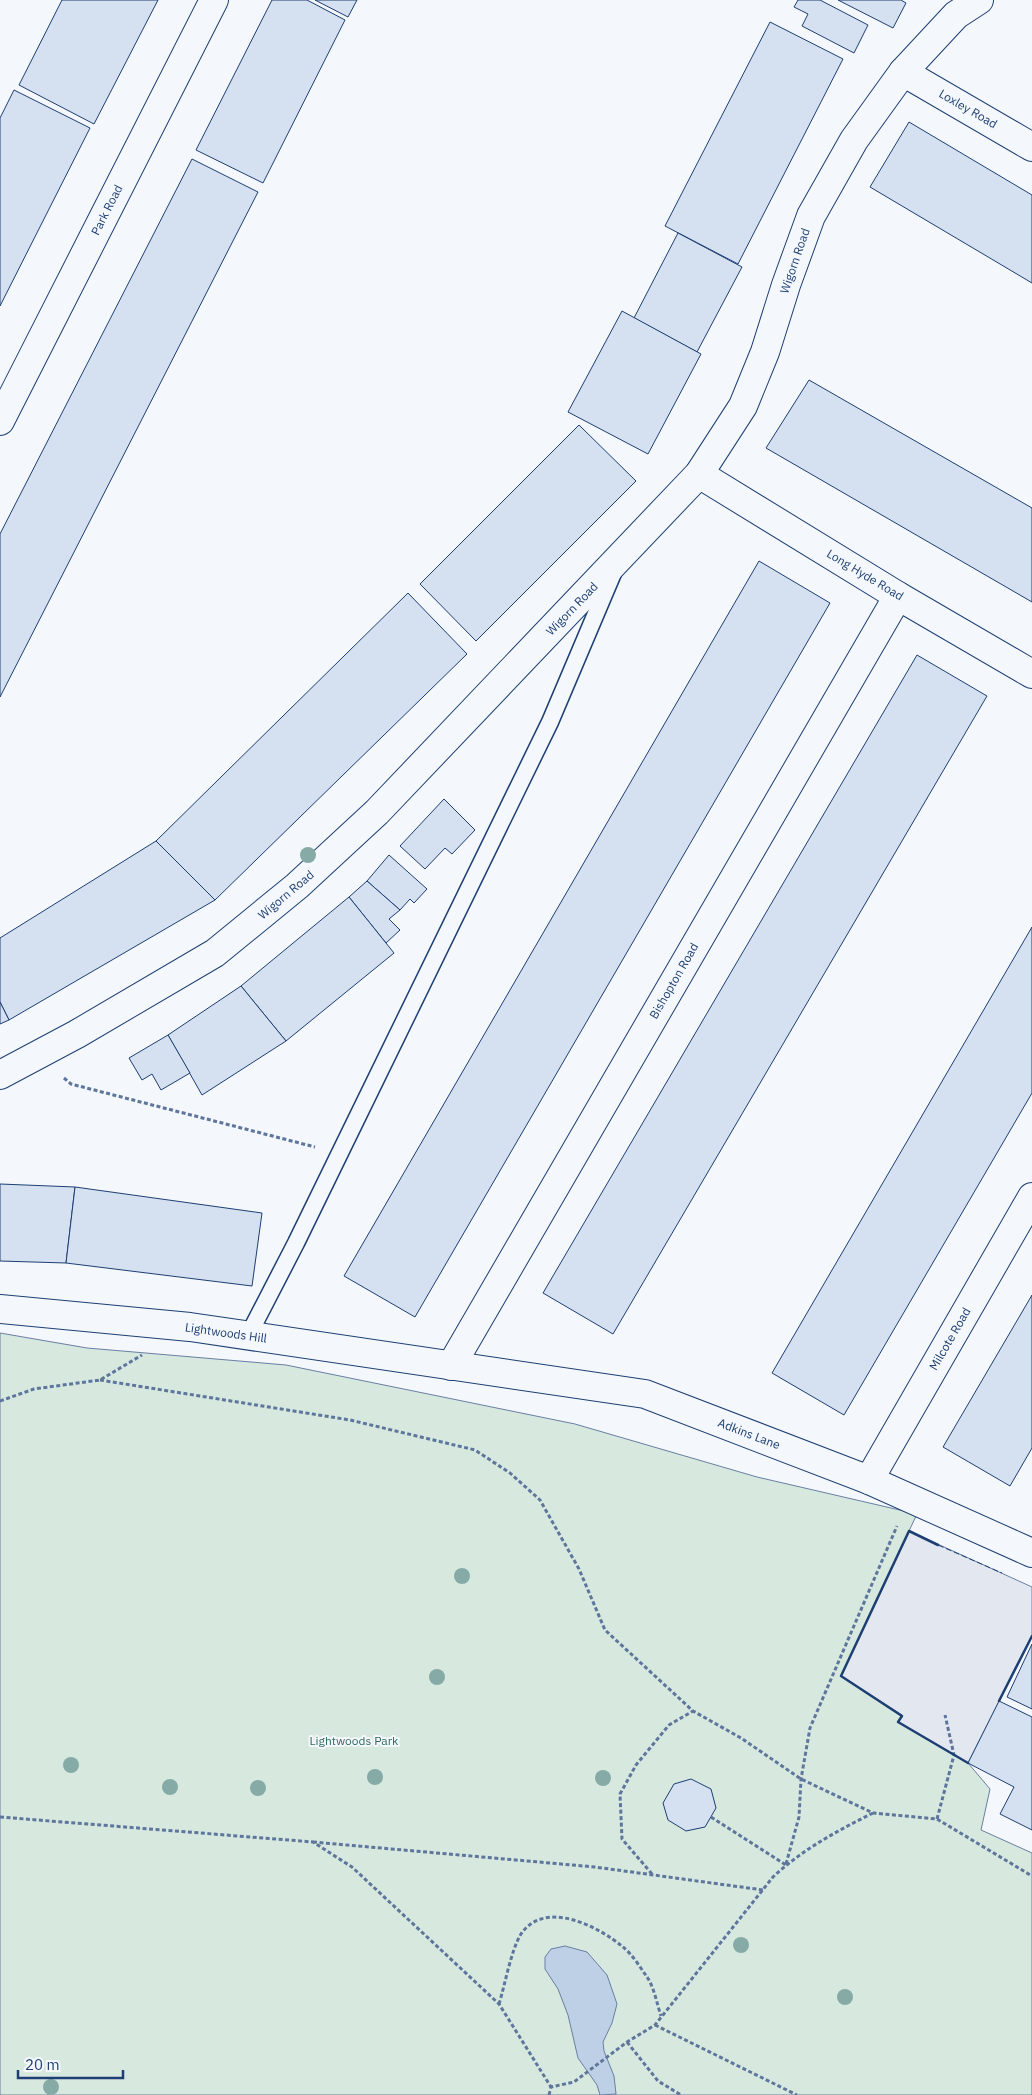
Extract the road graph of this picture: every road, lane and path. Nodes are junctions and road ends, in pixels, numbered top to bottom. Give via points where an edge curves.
1 (214, 0) edge
2 (979, 0) edge
3 (903, 72) junction
4 (1032, 147) edge
5 (0, 421) edge
6 (699, 474) junction
7 (620, 559) junction
8 (898, 596) junction
9 (1032, 674) edge
10 (36, 1056) junction
11 (0, 1075) edge
12 (339, 1154) junction
13 (1032, 1197) edge
14 (0, 1308) edge
15 (190, 1328) junction
16 (248, 1336) junction
17 (451, 1366) junction
18 (100, 1380) junction
19 (0, 1402) edge
20 (868, 1480) junction
21 (908, 1498) junction
22 (1032, 1553) edge
23 (693, 1711) junction
24 (945, 1715) dead end
25 (801, 1778) junction
26 (873, 1812) junction
27 (0, 1817) edge
28 (711, 1817) dead end
29 (937, 1819) junction
30 (313, 1842) junction
31 (786, 1865) junction
32 (653, 1874) junction
33 (1032, 1876) edge
34 (763, 1890) junction
35 (499, 2004) junction
36 (662, 2016) junction
37 (655, 2025) junction
38 (627, 2042) junction
39 (551, 2087) junction
40 (549, 2095) edge
41 (682, 2095) edge
42 (797, 2095) edge

1 - 5 street, Park Road
2 - 3 street, Wigorn Road via 956,15
3 - 4 street, Loxley Road
3 - 6 street, Wigorn Road via 854,140 811,216 766,352 743,406
6 - 7 street, Wigorn Road
6 - 8 street, Long Hyde Road
7 - 10 street, Wigorn Road via 376,812 297,886 215,953
7 - 12 lane via 550,722
8 - 9 street, Long Hyde Road
8 - 17 street, Bishopton Road
10 - 11 street, Wigorn Road
10 - 12 path via 71,1084
12 - 16 lane
13 - 20 street, Milcote Road
14 - 15 street, Lightwoods Hill
15 - 16 street, Lightwoods Hill
15 - 18 path
16 - 17 street, Lightwoods Hill
17 - 20 street, Adkins Lane via 645,1394
18 - 19 path via 34,1389
18 - 23 path via 350,1420 474,1450 510,1473 540,1500 580,1569 605,1630
20 - 21 street, Adkins Lane
21 - 22 street, Adkins Lane
21 - 25 path via 810,1728
23 - 25 path
23 - 32 path via 669,1725 636,1765 620,1794 622,1839
24 - 29 path via 954,1755
25 - 26 path
25 - 31 path via 799,1817
26 - 29 path
26 - 31 path via 825,1837
27 - 30 path
28 - 31 path
29 - 33 path
30 - 32 path
30 - 35 path via 352,1867
31 - 34 path
32 - 34 path
34 - 36 path
35 - 36 path via 521,1934 538,1919 559,1917 596,1928 624,1948 649,1979
35 - 39 path
36 - 37 path
37 - 38 path
37 - 42 path
38 - 39 path via 574,2082
38 - 41 path via 658,2081
39 - 40 path

